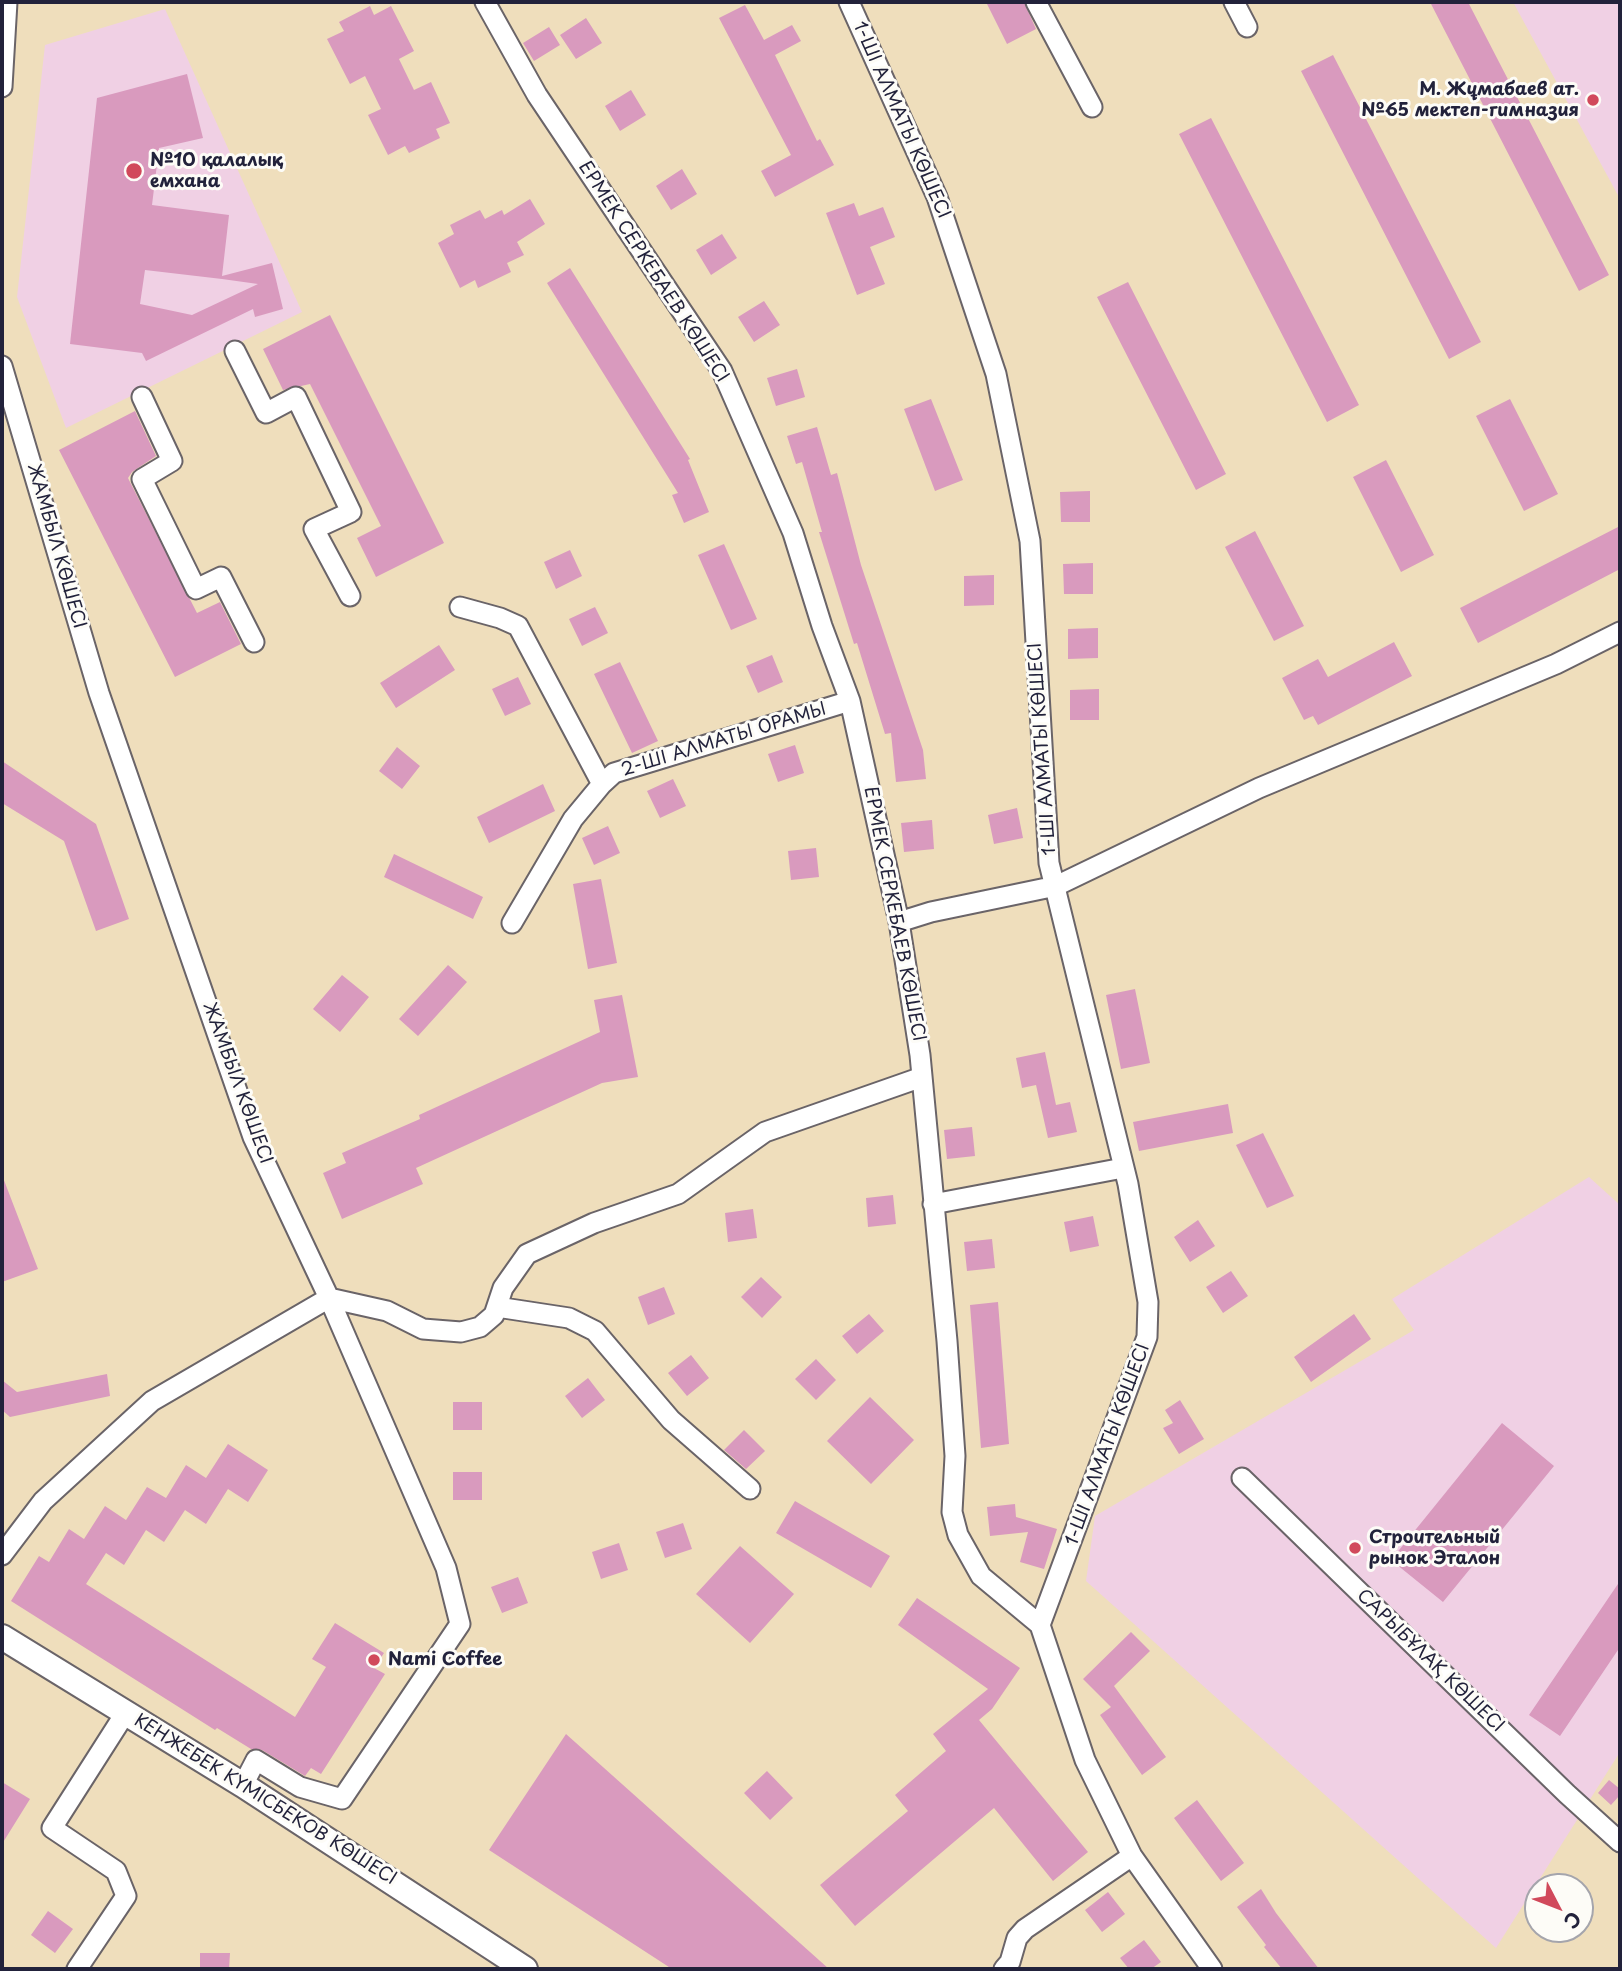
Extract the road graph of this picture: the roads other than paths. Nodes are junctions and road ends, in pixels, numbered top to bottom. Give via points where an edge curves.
1 (7, 2) edge
2 (485, 2) edge
3 (849, 2) edge
4 (1036, 2) edge
5 (1234, 2) edge
6 (1247, 27) dead end
7 (2, 87) edge
8 (1092, 107) dead end
9 (235, 351) dead end
10 (2, 366) edge
11 (142, 397) dead end
12 (350, 596) dead end
13 (460, 607) dead end
14 (1620, 632) edge
15 (254, 642) dead end
16 (850, 701) junction
17 (602, 784) junction
18 (1056, 886) junction
19 (899, 922) junction
20 (512, 923) dead end
21 (922, 1077) junction
22 (1123, 1168) junction
23 (933, 1204) junction
24 (329, 1298) junction
25 (497, 1307) junction
26 (1242, 1478) dead end
27 (750, 1489) dead end
28 (2, 1555) edge
29 (1041, 1625) junction
30 (2, 1637) edge
31 (126, 1712) junction
32 (243, 1785) junction
33 (1620, 1842) edge
34 (1132, 1856) junction
35 (77, 1969) edge
36 (526, 1969) edge
37 (1003, 1969) edge
38 (1212, 1969) edge

1 - 7 street
2 - 16 street, ЕРМЕК СЕРКЕБАЕВ КӨШЕСІ via 537,95 722,372 793,533
3 - 18 street, 1-ШІ АЛМАТЫ КӨШЕСІ via 937,197 996,374 1030,541 1049,863
4 - 8 street
5 - 6 street
9 - 12 street via 266,413 296,397 351,512 314,529
10 - 24 street, ЖАМБЫЛ КӨШЕСІ via 99,693 244,1112
11 - 15 street via 172,461 142,479 196,589 221,577
13 - 17 street, 2-ШІ АЛМАТЫ ОРАМЫ via 518,626
14 - 18 street via 1556,664 1259,788
16 - 17 street, 2-ШІ АЛМАТЫ ОРАМЫ via 614,773
16 - 19 street, ЕРМЕК СЕРКЕБАЕВ КӨШЕСІ
17 - 20 street, 2-ШІ АЛМАТЫ ОРАМЫ via 573,819
18 - 19 street
18 - 22 street, 1-ШІ АЛМАТЫ КӨШЕСІ
19 - 21 street, ЕРМЕК СЕРКЕБАЕВ КӨШЕСІ
21 - 23 street, ЕРМЕК СЕРКЕБАЕВ КӨШЕСІ
21 - 25 street via 765,1132 678,1194 594,1223 527,1254 503,1288
22 - 23 street
22 - 29 street, 1-ШІ АЛМАТЫ КӨШЕСІ via 1149,1302 1147,1337
23 - 29 street, ЕРМЕК СЕРКЕБАЕВ КӨШЕСІ via 955,1456 952,1512 958,1535 981,1576
24 - 25 street via 387,1311 423,1329 461,1332 480,1326
24 - 28 street via 152,1401 43,1502
24 - 32 street, ЖАМБЫЛ КӨШЕСІ via 446,1568 460,1624 342,1799 300,1787 256,1760
25 - 27 street via 569,1318 596,1331 671,1420
26 - 33 street, САРЫБҰЛАҚ КӨШЕСІ
29 - 34 street via 1085,1760
30 - 31 street, КЕНЖЕБЕК КҮМІСБЕКОВ КӨШЕСІ
31 - 32 street, КЕНЖЕБЕК КҮМІСБЕКОВ КӨШЕСІ
31 - 35 street via 52,1828 116,1871 126,1896
32 - 36 street, КЕНЖЕБЕК КҮМІСБЕКОВ КӨШЕСІ
34 - 37 street via 1026,1929
34 - 38 street

